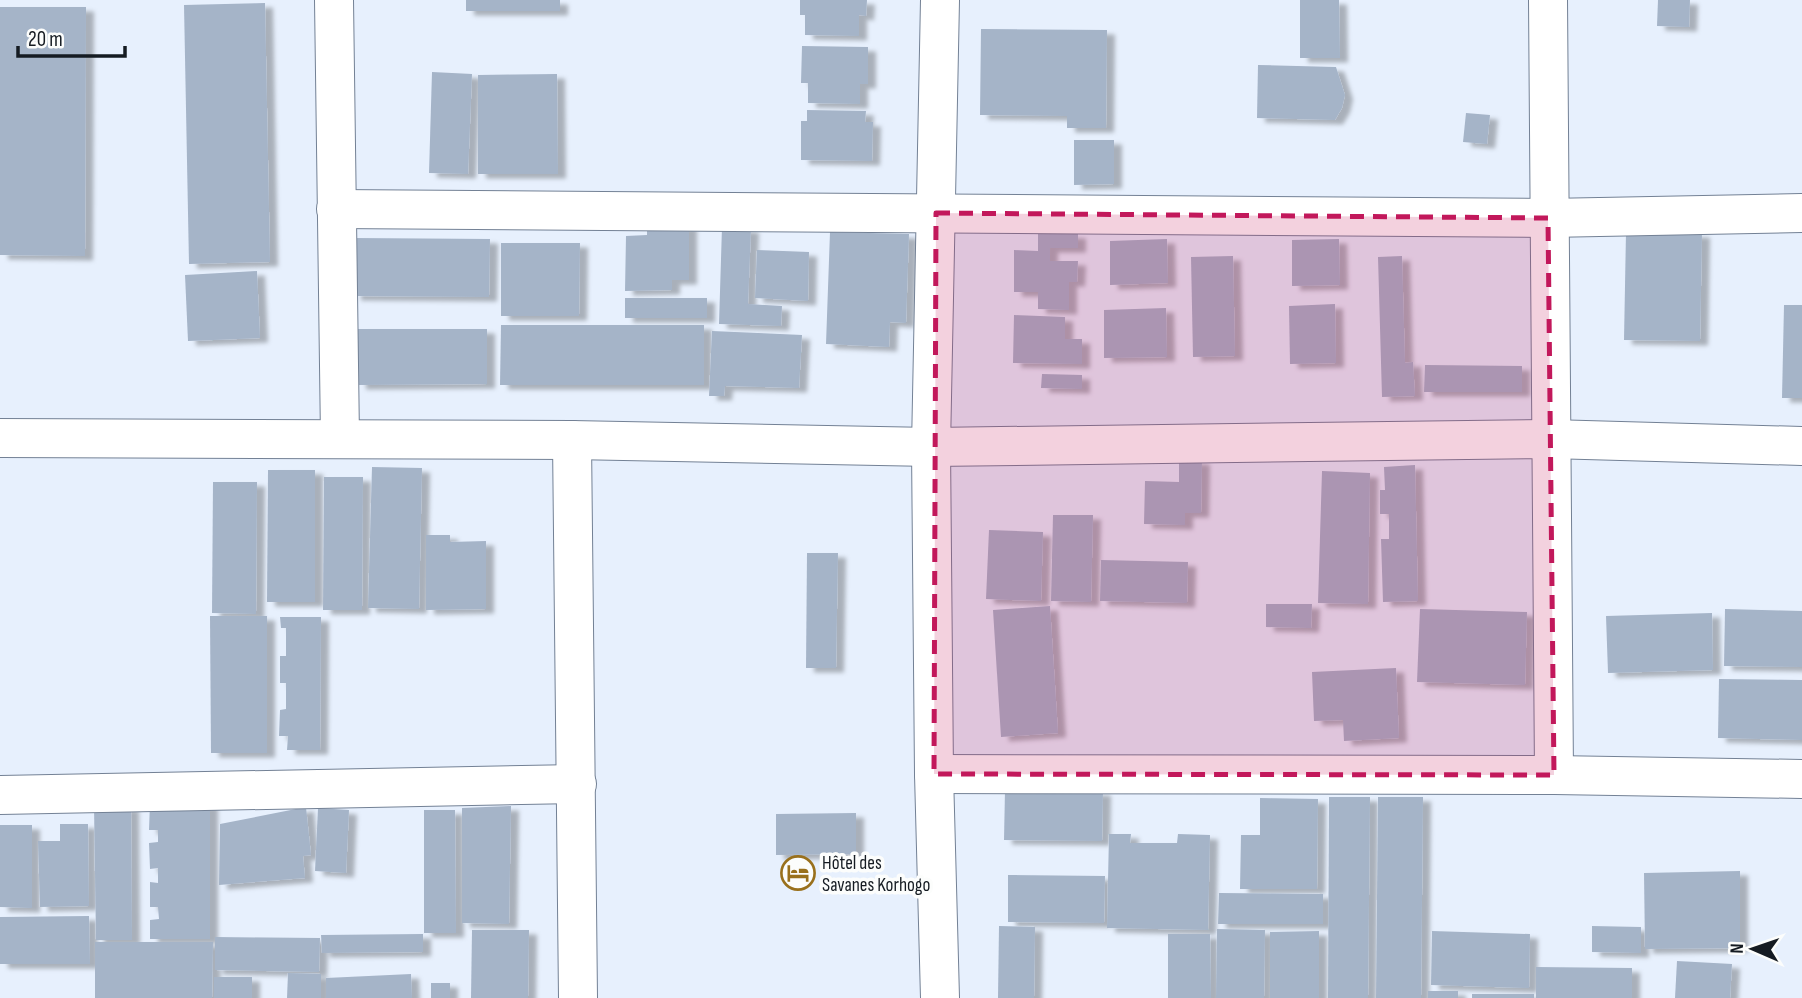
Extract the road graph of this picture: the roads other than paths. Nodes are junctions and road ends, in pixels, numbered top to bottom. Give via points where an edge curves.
1 (334, 0) edge
2 (940, 0) edge
3 (1548, 0) edge
4 (336, 209) junction
5 (1802, 213) edge
6 (936, 214) junction
7 (1548, 218) junction
8 (0, 438) edge
9 (340, 438) junction
10 (1550, 439) junction
11 (572, 440) junction
12 (1802, 446) edge
13 (931, 447) junction
14 (934, 775) junction
15 (1554, 775) junction
16 (1802, 779) edge
17 (577, 784) junction
18 (0, 795) edge
19 (578, 998) edge
20 (940, 998) edge

1 - 4 street
2 - 6 street
3 - 7 street
4 - 6 street
4 - 9 street
5 - 7 street
6 - 7 street
6 - 13 street
7 - 10 street
8 - 9 street
9 - 11 street
10 - 12 street
10 - 13 street
10 - 15 street
11 - 13 street
11 - 17 street
13 - 14 street
14 - 15 street
14 - 20 street
15 - 16 street
17 - 18 street
17 - 19 street

